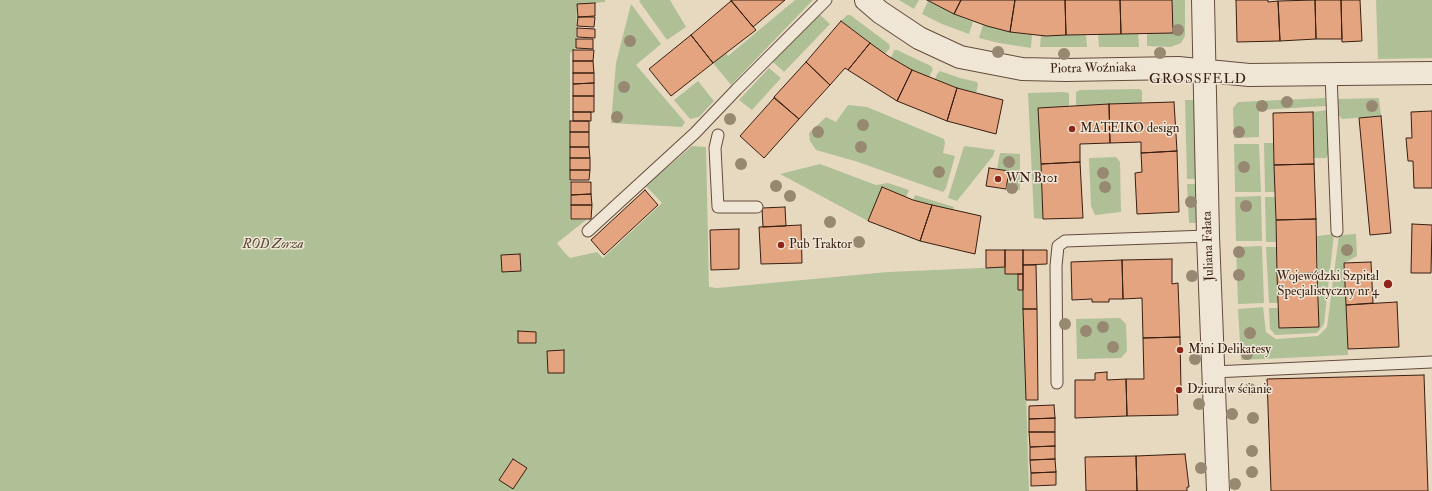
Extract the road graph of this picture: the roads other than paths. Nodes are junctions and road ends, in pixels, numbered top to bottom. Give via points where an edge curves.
1 (826, 0) edge
2 (866, 0) edge
3 (1203, 0) edge
4 (1205, 70) junction
5 (1432, 73) edge
6 (1331, 74) junction
7 (718, 135) dead end
8 (757, 207) dead end
9 (1337, 230) dead end
10 (588, 231) dead end
11 (1208, 236) junction
12 (1432, 362) edge
13 (1213, 372) junction
14 (1057, 383) dead end
15 (1218, 491) edge

1 - 10 lane via 694,133
2 - 4 street, Piotra Woźniaka via 918,38 960,57 997,65 1022,70
3 - 4 street, Juliana Fałata
4 - 6 street, Piotra Woźniaka via 1249,75
4 - 11 street, Juliana Fałata
5 - 6 street, Piotra Woźniaka
6 - 9 lane
7 - 8 lane via 715,148 718,208
11 - 13 street, Juliana Fałata
11 - 14 lane via 1065,241 1058,246
12 - 13 lane
13 - 15 street, Juliana Fałata

